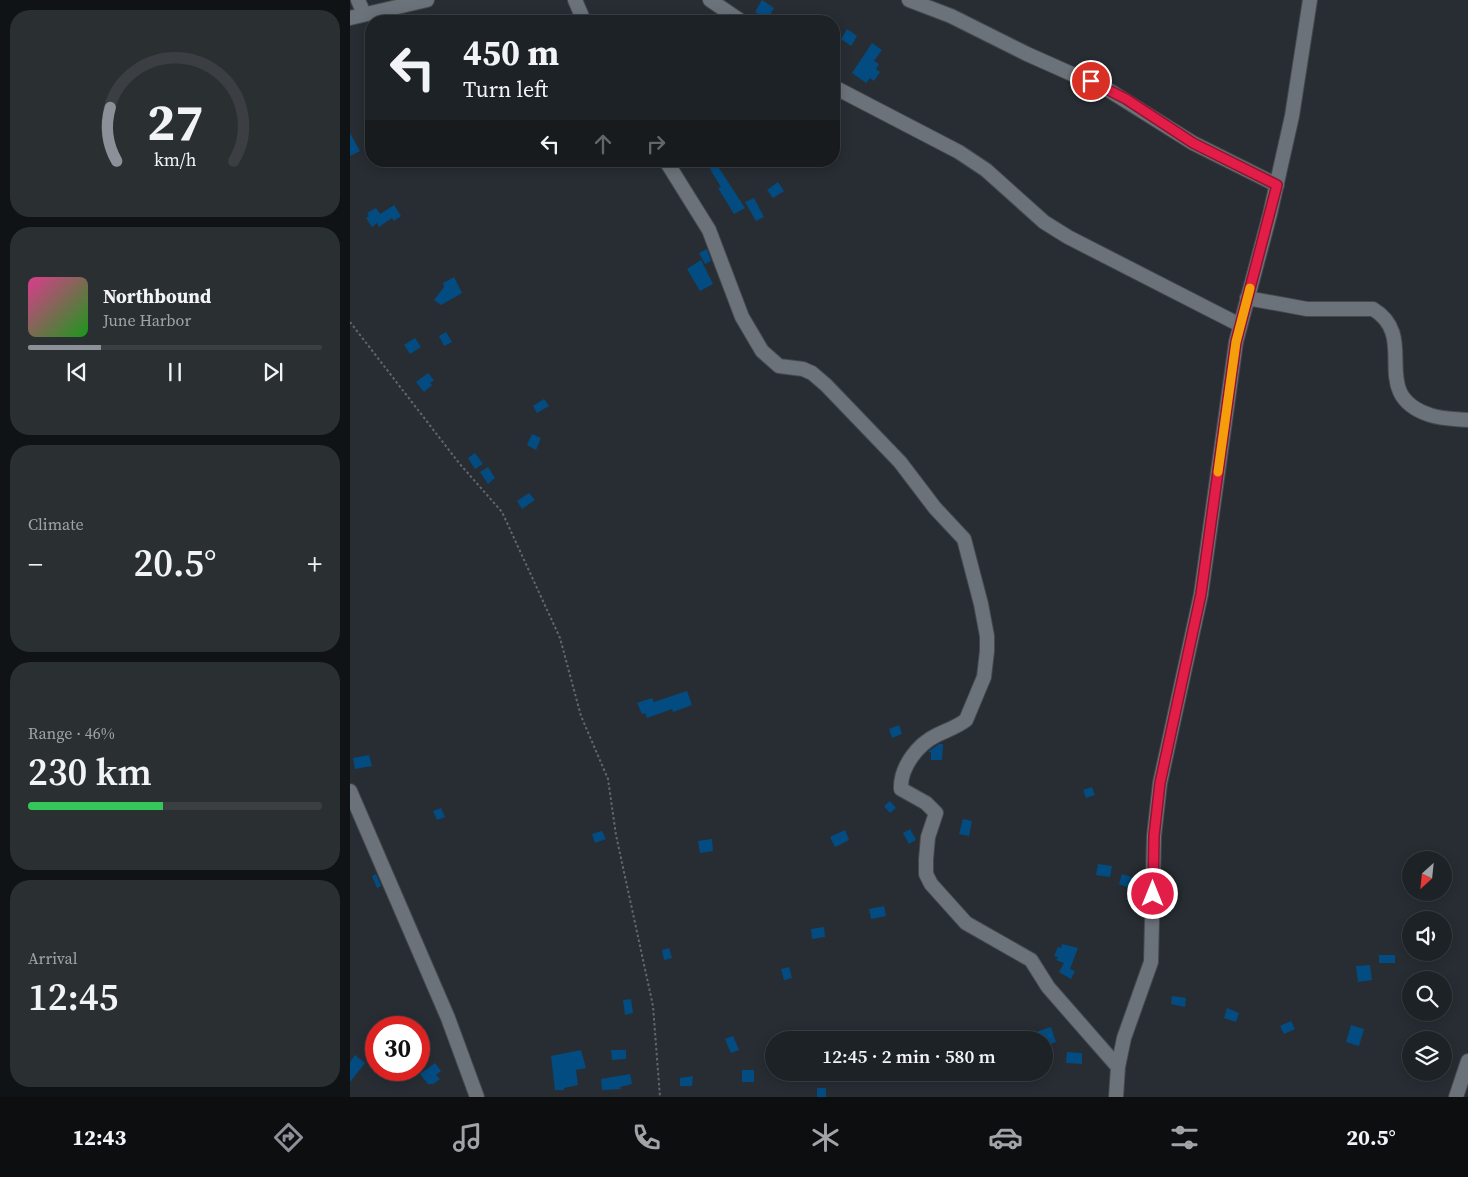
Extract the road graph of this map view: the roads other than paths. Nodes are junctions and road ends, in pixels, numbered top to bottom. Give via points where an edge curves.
1 (358, 0) edge
2 (427, 0) edge
3 (575, 0) edge
4 (710, 0) edge
5 (909, 0) edge
6 (1310, 0) edge
7 (364, 14) junction
8 (581, 15) edge
9 (732, 15) edge
10 (350, 18) edge
11 (840, 90) edge
12 (670, 167) edge
13 (1277, 185) junction
14 (1247, 298) junction
15 (1240, 325) junction
16 (1468, 420) edge
17 (350, 791) edge
18 (1468, 1061) edge
19 (1118, 1067) junction
20 (477, 1097) edge
21 (1116, 1097) edge
22 (1456, 1097) edge

1 - 7 street
2 - 7 street
3 - 8 street
4 - 9 street
5 - 13 street via 951,16 1104,87 1193,143
6 - 13 street via 1292,116
7 - 10 street
11 - 15 street via 959,152 986,170 1044,222
12 - 19 street via 709,230 742,317 762,351 779,366 808,371 826,385 900,462 964,539 987,636 984,677 966,720 917,750 904,773 901,789 926,803 936,813 928,837 925,869 940,897 971,927 1031,960 1048,987
13 - 14 street
14 - 15 street
14 - 16 street via 1307,308 1374,308 1386,319 1393,333 1395,376 1401,397 1429,415
15 - 19 street via 1201,594 1160,783 1154,836 1150,962 1124,1038
17 - 20 street via 448,1018
18 - 22 street
19 - 21 street

